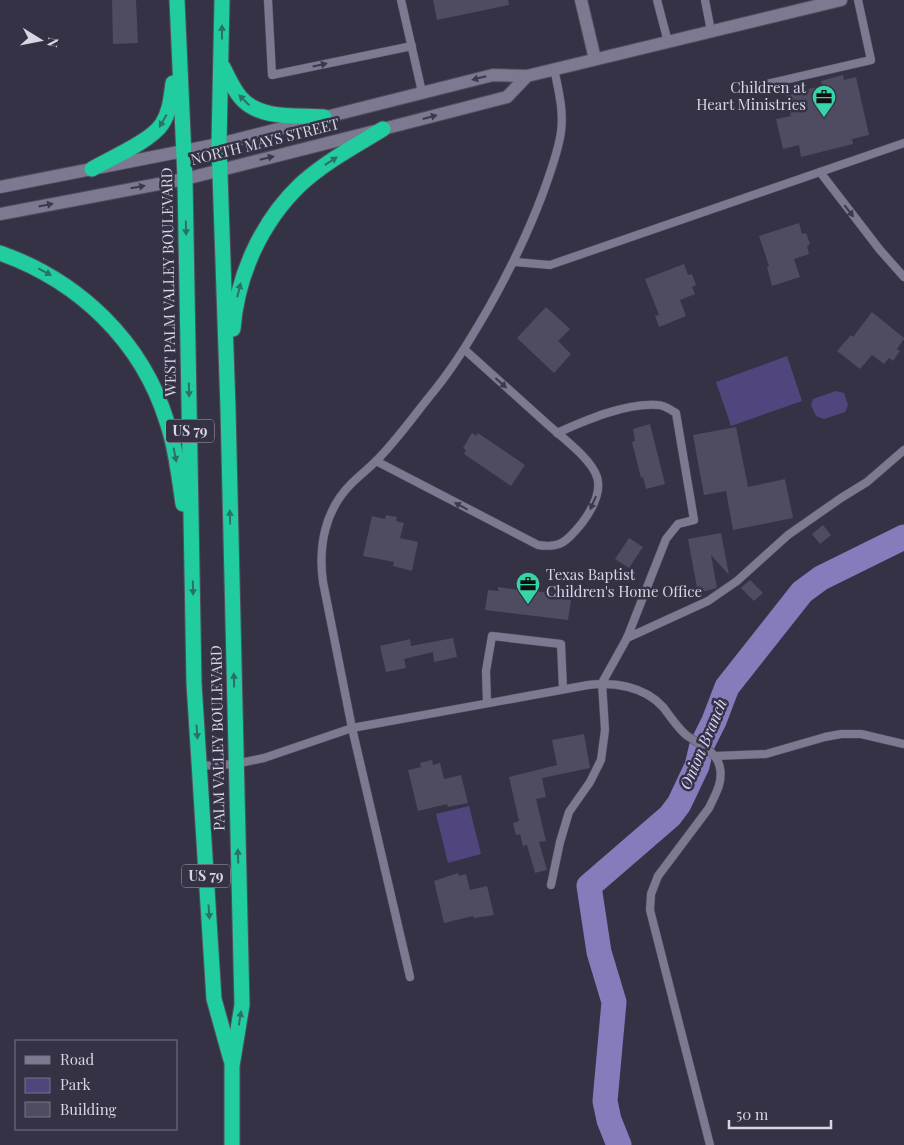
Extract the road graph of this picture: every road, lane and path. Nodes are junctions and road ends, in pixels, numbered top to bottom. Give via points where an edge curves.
1 (177, 0) edge
2 (222, 0) edge
3 (268, 0) edge
4 (402, 0) edge
5 (581, 0) edge
6 (657, 0) edge
7 (705, 0) edge
8 (840, 0) edge
9 (858, 0) edge
10 (712, 32) junction
11 (178, 39) junction
12 (668, 42) junction
13 (412, 46) junction
14 (595, 59) junction
15 (222, 64) junction
16 (554, 68) junction
17 (527, 76) junction
18 (750, 88) dead end
19 (422, 92) junction
20 (324, 117) junction
21 (382, 129) junction
22 (904, 143) edge
23 (219, 144) junction
24 (183, 150) junction
25 (92, 168) junction
26 (220, 170) junction
27 (820, 172) junction
28 (185, 179) junction
29 (0, 187) edge
30 (0, 214) edge
31 (0, 253) edge
32 (515, 262) junction
33 (904, 277) edge
34 (465, 350) junction
35 (228, 408) junction
36 (557, 433) junction
37 (904, 450) edge
38 (376, 461) junction
39 (193, 564) junction
40 (627, 638) junction
41 (602, 683) junction
42 (194, 684) joint
43 (563, 689) junction
44 (487, 703) junction
45 (352, 728) junction
46 (904, 744) edge
47 (715, 756) junction
48 (235, 764) junction
49 (199, 766) junction
50 (551, 885) dead end
51 (410, 977) dead end
52 (232, 1066) junction
53 (232, 1145) edge
54 (710, 1145) edge

1 - 11 highway, WEST PALM VALLEY BOULEVARD / US 79
15 -> 2 highway, US 79
3 -> 13 lane via 272,75
4 - 13 lane
5 - 14 main road
6 - 12 lane
7 - 10 lane
8 - 10 main road, NORTH MAYS STREET
9 - 18 lane via 871,60
10 - 12 main road, NORTH MAYS STREET
11 - 24 highway, WEST PALM VALLEY BOULEVARD / US 79
11 -> 25 highway via 170,105 162,125 142,141
12 - 14 main road, NORTH MAYS STREET
13 - 19 lane
14 - 16 main road, NORTH MAYS STREET
20 -> 15 highway via 272,114 252,108 240,98
15 - 23 highway, US 79
16 - 17 main road, NORTH MAYS STREET
16 - 32 lane via 562,104 560,138 533,221
17 -> 19 main road, NORTH MAYS STREET via 494,75
21 -> 17 main road, NORTH MAYS STREET via 507,97
19 - 20 main road, NORTH MAYS STREET
20 - 23 main road, NORTH MAYS STREET
26 -> 21 main road, NORTH MAYS STREET
35 -> 21 highway via 234,315 249,261 262,234 301,184
22 - 27 lane
23 - 24 main road, NORTH MAYS STREET
23 - 26 highway, US 79
24 - 25 main road, NORTH MAYS STREET
24 - 28 highway, WEST PALM VALLEY BOULEVARD / US 79
25 - 29 main road, NORTH MAYS STREET
26 - 28 main road, NORTH MAYS STREET
26 - 35 highway, US 79
27 - 32 lane via 550,265
27 -> 33 lane
30 -> 28 main road, NORTH MAYS STREET
28 -> 39 highway, WEST PALM VALLEY BOULEVARD / US 79
31 -> 39 highway via 51,275 82,298 122,338 147,374 174,448
32 - 34 lane
34 -> 36 lane
34 - 38 lane
48 -> 35 highway, PALM VALLEY BOULEVARD / US 79
36 -> 38 lane via 588,462 597,478 598,488 586,518 569,538 554,546 527,541
36 - 40 lane via 602,414 637,407 660,404 676,413 694,520 678,524 666,539
37 - 40 lane via 867,482 788,535 737,581 708,601
38 - 45 lane via 335,504 321,547 323,582
39 -> 42 highway, WEST PALM VALLEY BOULEVARD / US 79
40 - 41 lane
41 - 43 lane
41 - 47 lane via 621,685 646,694 685,734
41 - 50 lane via 606,730 601,760 594,777 570,812
42 -> 49 highway, PALM VALLEY BOULEVARD / US 79
43 - 44 lane
43 - 44 lane via 561,644 492,636 486,670
44 - 45 lane
45 - 48 lane via 264,758
45 - 51 lane
46 - 47 lane via 861,734 841,734 766,754
47 - 54 lane via 720,767 718,790 709,808 658,876 651,894 650,910
48 - 49 lane
52 -> 48 highway, PALM VALLEY BOULEVARD / US 79 via 242,1005
49 -> 52 highway, PALM VALLEY BOULEVARD / US 79 via 214,999
52 - 53 highway, PALM VALLEY BOULEVARD / US 79

